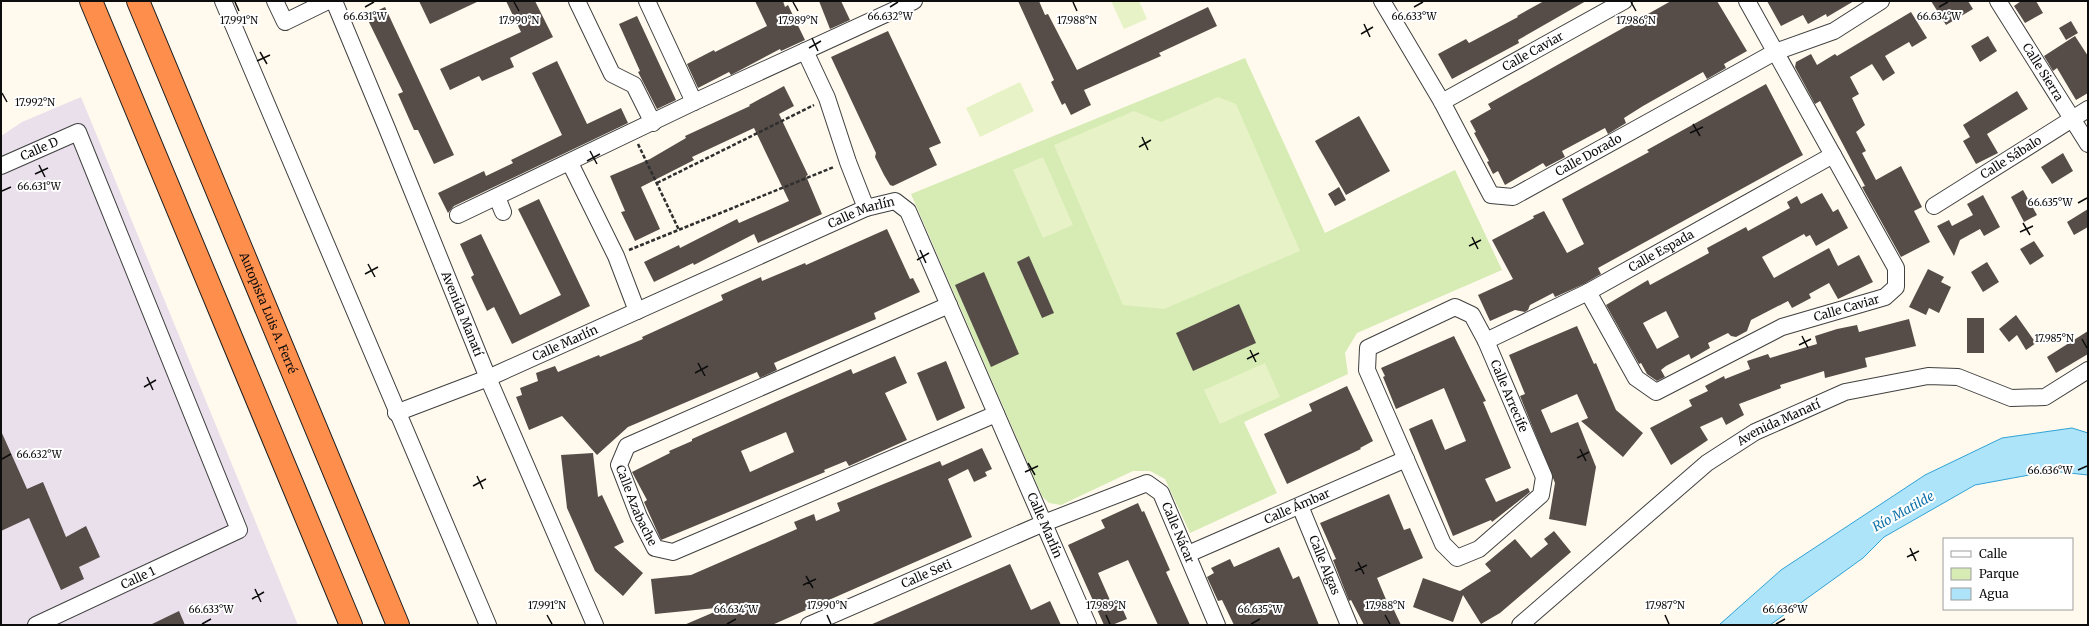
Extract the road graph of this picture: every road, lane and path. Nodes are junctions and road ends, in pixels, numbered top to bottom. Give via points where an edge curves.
1 (91, 1) edge
2 (138, 1) edge
3 (223, 1) edge
4 (275, 1) edge
5 (328, 1) edge
6 (334, 1) edge
7 (577, 1) edge
8 (647, 1) edge
9 (914, 1) edge
10 (1382, 1) edge
11 (1624, 1) edge
12 (1747, 1) edge
13 (1881, 1) edge
14 (1998, 1) edge
15 (805, 50) junction
16 (1775, 52) junction
17 (827, 98) junction
18 (694, 102) junction
19 (1442, 102) junction
20 (2088, 109) edge
21 (2072, 119) junction
22 (653, 123) junction
23 (633, 133) junction
24 (2088, 144) edge
25 (1833, 155) junction
26 (848, 162) junction
27 (570, 163) junction
28 (1, 166) edge
29 (657, 183) junction
30 (1934, 206) dead end
31 (866, 208) junction
32 (458, 215) dead end
33 (679, 230) junction
34 (616, 256) junction
35 (1588, 292) junction
36 (949, 305) junction
37 (636, 311) junction
38 (1486, 341) junction
39 (2088, 370) edge
40 (488, 378) junction
41 (396, 412) junction
42 (996, 414) junction
43 (1406, 459) junction
44 (1300, 506) junction
45 (1044, 523) junction
46 (239, 530) joint
47 (1188, 554) junction
48 (36, 625) edge
49 (351, 625) edge
50 (398, 625) edge
51 (488, 625) edge
52 (595, 625) edge
53 (809, 625) edge
54 (1088, 625) edge
55 (1217, 625) edge
56 (1349, 625) edge
57 (1520, 625) edge

1 - 49 highway
2 - 50 highway, Autopista Luis A. Ferré
3 - 41 street
4 - 5 street via 285,22
6 - 40 street, Avenida Manatí
7 - 22 street via 612,74 634,85
8 - 18 street
9 - 15 street
10 - 19 street, Calle Dorado
11 - 19 street, Calle Caviar
12 - 16 street, Calle Caviar
13 - 16 street, Calle Dorado via 1834,31
14 - 21 street, Calle Sierra
15 - 17 street
15 - 18 street
16 - 19 street, Calle Dorado via 1513,197 1491,195
16 - 25 street, Calle Caviar
17 - 26 street
17 - 29 path
18 - 22 street
20 - 21 street, Calle Sábalo
21 - 24 street, Calle Sierra
21 - 30 street, Calle Sábalo
22 - 23 street
23 - 27 street
23 - 29 path
25 - 35 street, Calle Espada
25 - 35 street, Calle Caviar via 1896,268 1896,287 1885,297 1782,326 1656,392 1636,378
26 - 31 street
26 - 33 path
27 - 32 street via 500,205
27 - 34 street
28 - 46 street, Calle D via 78,132
29 - 33 path
31 - 36 street, Calle Marlín via 895,201 908,211
31 - 37 street, Calle Marlín
33 - 34 path
34 - 37 street
35 - 38 street, Calle Espada
36 - 42 street, Calle Marlín
36 - 42 street, Calle Azabache via 627,446 619,465 639,517 655,548 673,552
37 - 40 street, Calle Marlín
38 - 43 street, Calle Arrecife via 1472,315 1455,306 1368,348 1367,370
38 - 43 street, Calle Arrecife via 1544,477 1541,495 1479,549 1457,558 1443,544
39 - 57 street, Avenida Manatí via 2045,397 2011,398 1958,377 1928,376 1845,392 1769,425 1707,463
40 - 41 street, Calle Marlín
40 - 52 street, Avenida Manatí
41 - 51 street
42 - 45 street, Calle Marlín
43 - 44 street, Calle Ámbar
44 - 47 street, Calle Ámbar
44 - 56 street, Calle Algas
45 - 47 street, Calle Nácar via 1147,482 1161,493
45 - 53 street, Calle Seti
45 - 54 street, Calle Marlín
46 - 48 street, Calle 1
47 - 55 street, Calle Nácar

